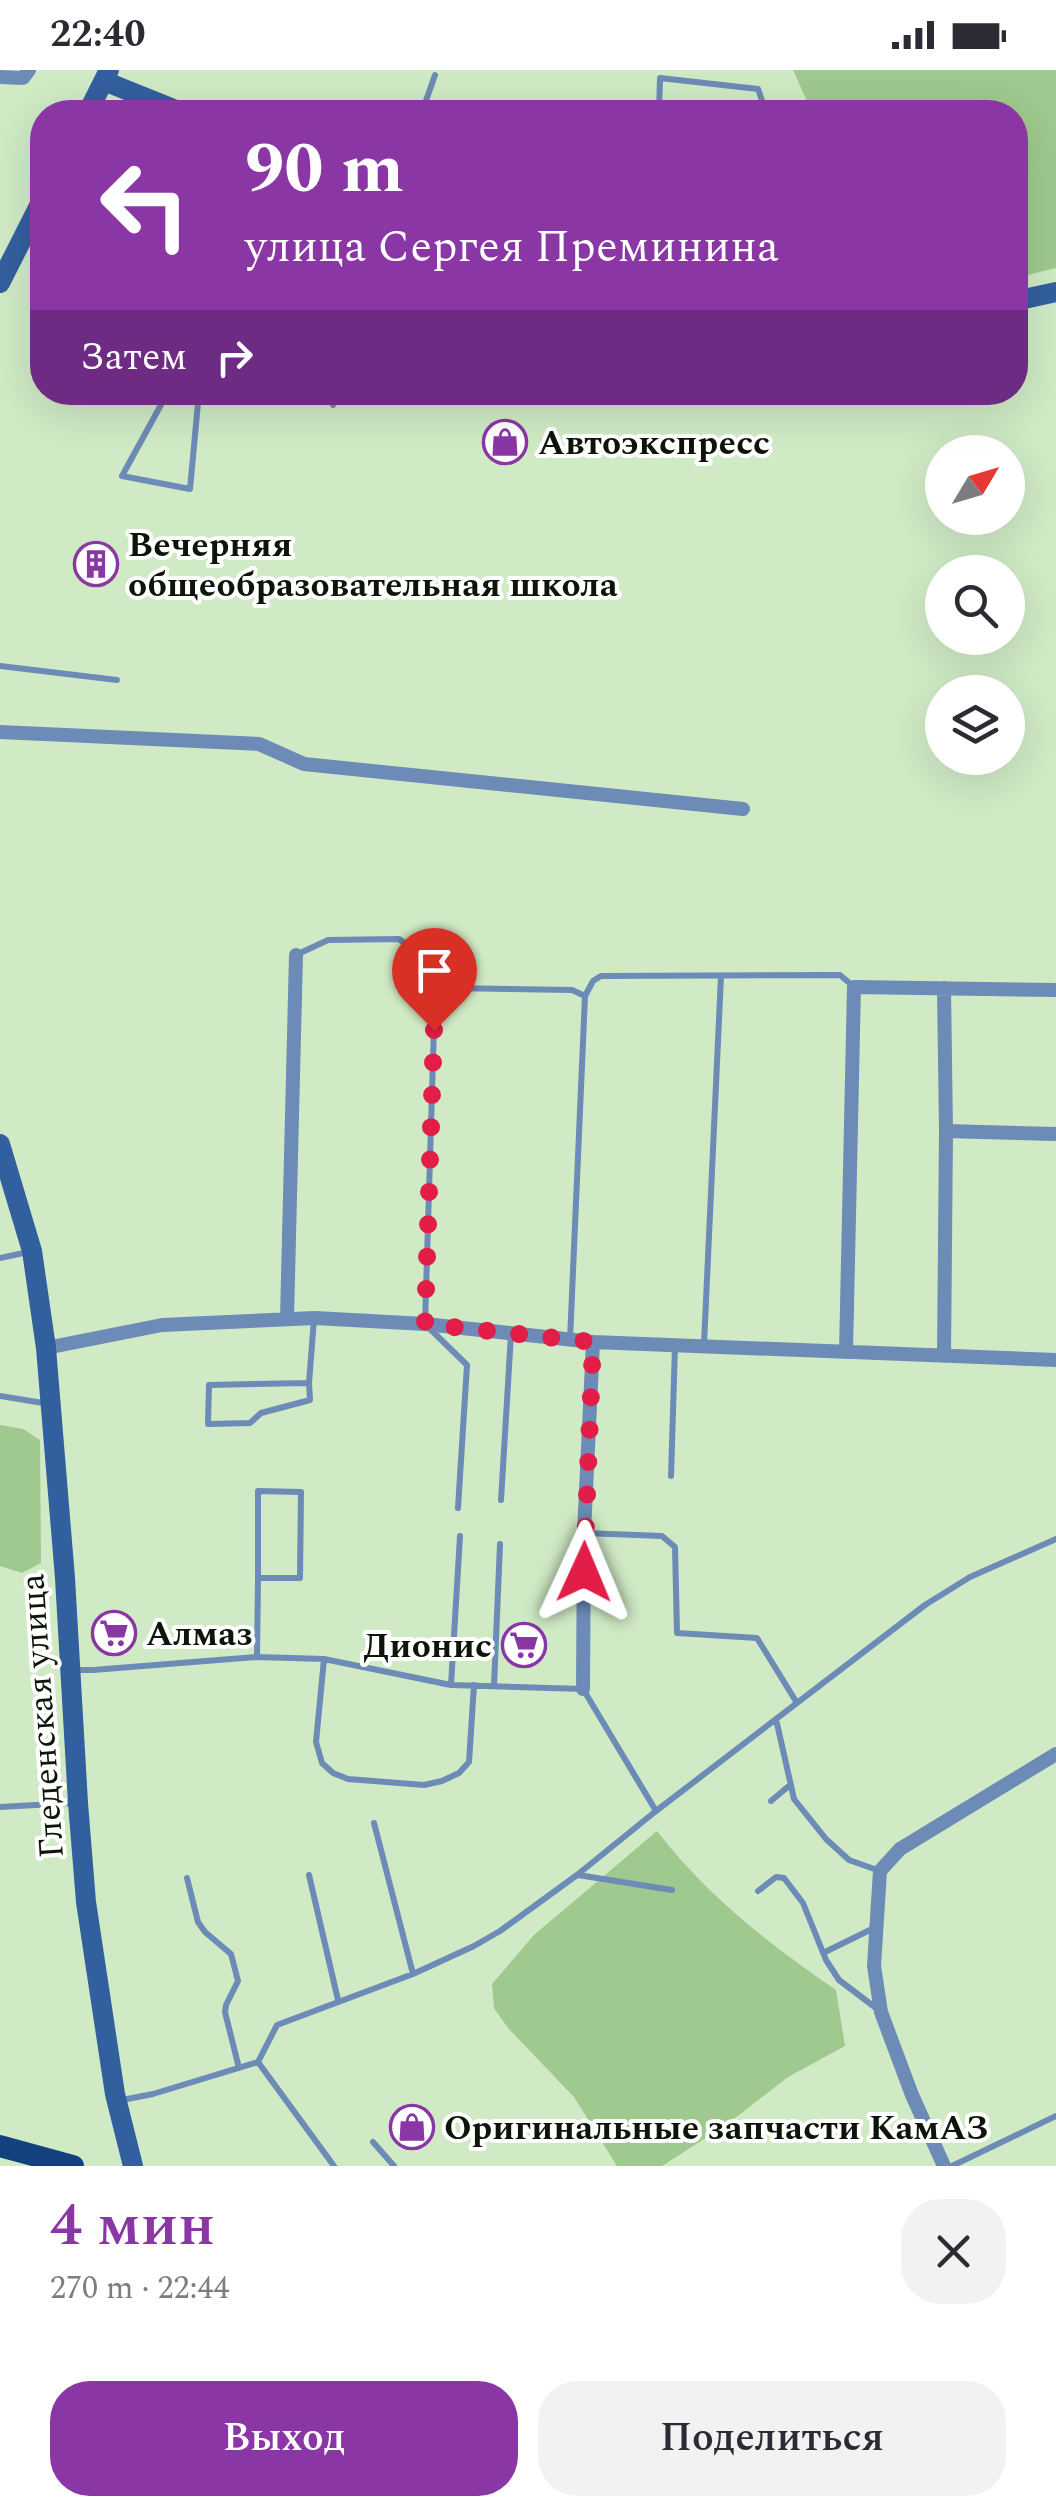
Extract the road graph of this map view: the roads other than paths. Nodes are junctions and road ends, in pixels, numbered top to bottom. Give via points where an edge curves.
1 (29, 70) edge
2 (435, 74) dead end
3 (106, 76) edge
4 (0, 77) edge
5 (94, 100) edge
6 (156, 100) edge
7 (426, 100) edge
8 (659, 100) edge
9 (762, 100) edge
10 (30, 224) edge
11 (0, 283) edge
12 (1056, 292) edge
13 (1028, 298) edge
14 (161, 405) edge
15 (198, 405) edge
16 (0, 666) edge
17 (117, 680) dead end
18 (0, 732) edge
19 (744, 809) dead end
20 (296, 954) joint
21 (721, 976) junction
22 (854, 987) junction
23 (944, 988) junction
24 (1056, 990) edge
25 (435, 993) junction
26 (585, 996) junction
27 (946, 1132) junction
28 (1056, 1134) edge
29 (0, 1144) edge
30 (32, 1251) junction
31 (0, 1258) edge
32 (287, 1318) junction
33 (314, 1318) junction
34 (425, 1324) junction
35 (511, 1332) junction
36 (570, 1340) junction
37 (593, 1342) junction
38 (675, 1344) junction
39 (704, 1346) junction
40 (46, 1348) junction
41 (846, 1352) junction
42 (944, 1356) junction
43 (1056, 1360) edge
44 (310, 1382) junction
45 (0, 1396) edge
46 (50, 1404) junction
47 (671, 1476) dead end
48 (501, 1500) dead end
49 (458, 1508) dead end
50 (584, 1532) junction
51 (460, 1536) dead end
52 (1056, 1540) edge
53 (500, 1544) dead end
54 (258, 1578) junction
55 (258, 1657) junction
56 (324, 1659) junction
57 (71, 1670) junction
58 (452, 1684) junction
59 (474, 1685) junction
60 (494, 1686) junction
61 (583, 1689) junction
62 (797, 1702) junction
63 (776, 1719) junction
64 (1056, 1754) edge
65 (790, 1785) junction
66 (771, 1802) dead end
67 (78, 1803) junction
68 (0, 1807) edge
69 (656, 1811) junction
70 (374, 1823) dead end
71 (880, 1871) junction
72 (310, 1875) dead end
73 (577, 1875) junction
74 (187, 1878) dead end
75 (672, 1890) dead end
76 (758, 1891) dead end
77 (875, 1927) junction
78 (824, 1953) junction
79 (413, 1974) junction
80 (338, 2000) junction
81 (881, 2012) junction
82 (258, 2062) junction
83 (239, 2068) junction
84 (116, 2102) junction
85 (1056, 2116) edge
86 (372, 2142) dead end
87 (0, 2146) edge
88 (74, 2166) edge
89 (132, 2166) edge
90 (334, 2166) edge
91 (394, 2166) edge
92 (944, 2166) edge
93 (952, 2166) edge

1 - 4 street via 22,78
2 - 7 lane
3 - 5 main road
3 - 6 main road
8 - 9 lane via 660,78 758,89
10 - 11 main road
12 - 13 main road
14 - 15 lane via 122,476 190,489
16 - 17 lane
18 - 19 street via 259,744 304,764
20 - 25 lane via 328,940 399,939 425,958
20 - 32 street
21 - 22 lane via 840,975
21 - 26 lane via 601,976
21 - 39 lane
22 - 23 street
22 - 41 street
23 - 24 street
23 - 27 street
25 - 26 lane via 572,990
25 - 34 lane
26 - 36 lane
27 - 28 street
27 - 42 street
29 - 30 main road, Гледенская улица
30 - 31 lane
30 - 40 main road, Гледенская улица
32 - 33 street
32 - 40 street via 162,1325
33 - 34 street
33 - 44 lane
34 - 35 street
34 - 49 lane via 467,1365
35 - 36 street
35 - 48 lane
36 - 37 street
37 - 38 street
37 - 50 street
38 - 39 street
38 - 47 lane
39 - 41 street
40 - 46 main road, Гледенская улица
41 - 42 street
42 - 43 street
44 - 44 lane via 209,1385 208,1424 250,1423 260,1413 310,1400
45 - 46 lane
46 - 57 main road, Гледенская улица
50 - 61 street
50 - 62 lane via 662,1536 675,1546 676,1633 756,1638
51 - 58 lane
52 - 62 lane via 970,1577
53 - 60 lane
54 - 54 lane via 300,1578 301,1492 258,1491
54 - 55 lane
55 - 56 lane
55 - 57 lane
56 - 58 lane
56 - 59 lane via 316,1742 322,1762 348,1779 424,1784 459,1772 468,1762
57 - 67 main road, Гледенская улица
58 - 59 lane
59 - 60 lane
60 - 61 lane
61 - 69 lane
62 - 63 lane
63 - 65 lane
63 - 69 lane
64 - 71 street via 900,1848
65 - 66 lane
65 - 71 lane via 826,1839 849,1860
67 - 68 lane
67 - 84 main road, Гледенская улица
69 - 73 lane
70 - 79 lane
71 - 77 street
72 - 80 lane
73 - 75 lane
73 - 79 lane via 500,1931
74 - 83 lane via 198,1922 231,1954 238,1981 225,2012
76 - 78 lane via 784,1878
77 - 78 lane
77 - 81 street
78 - 81 lane via 839,1980
79 - 80 lane
80 - 82 lane via 277,2025
81 - 92 street
82 - 83 lane
82 - 90 lane
83 - 84 lane
84 - 89 main road, Гледенская улица
85 - 93 lane
86 - 91 lane
87 - 88 main road

